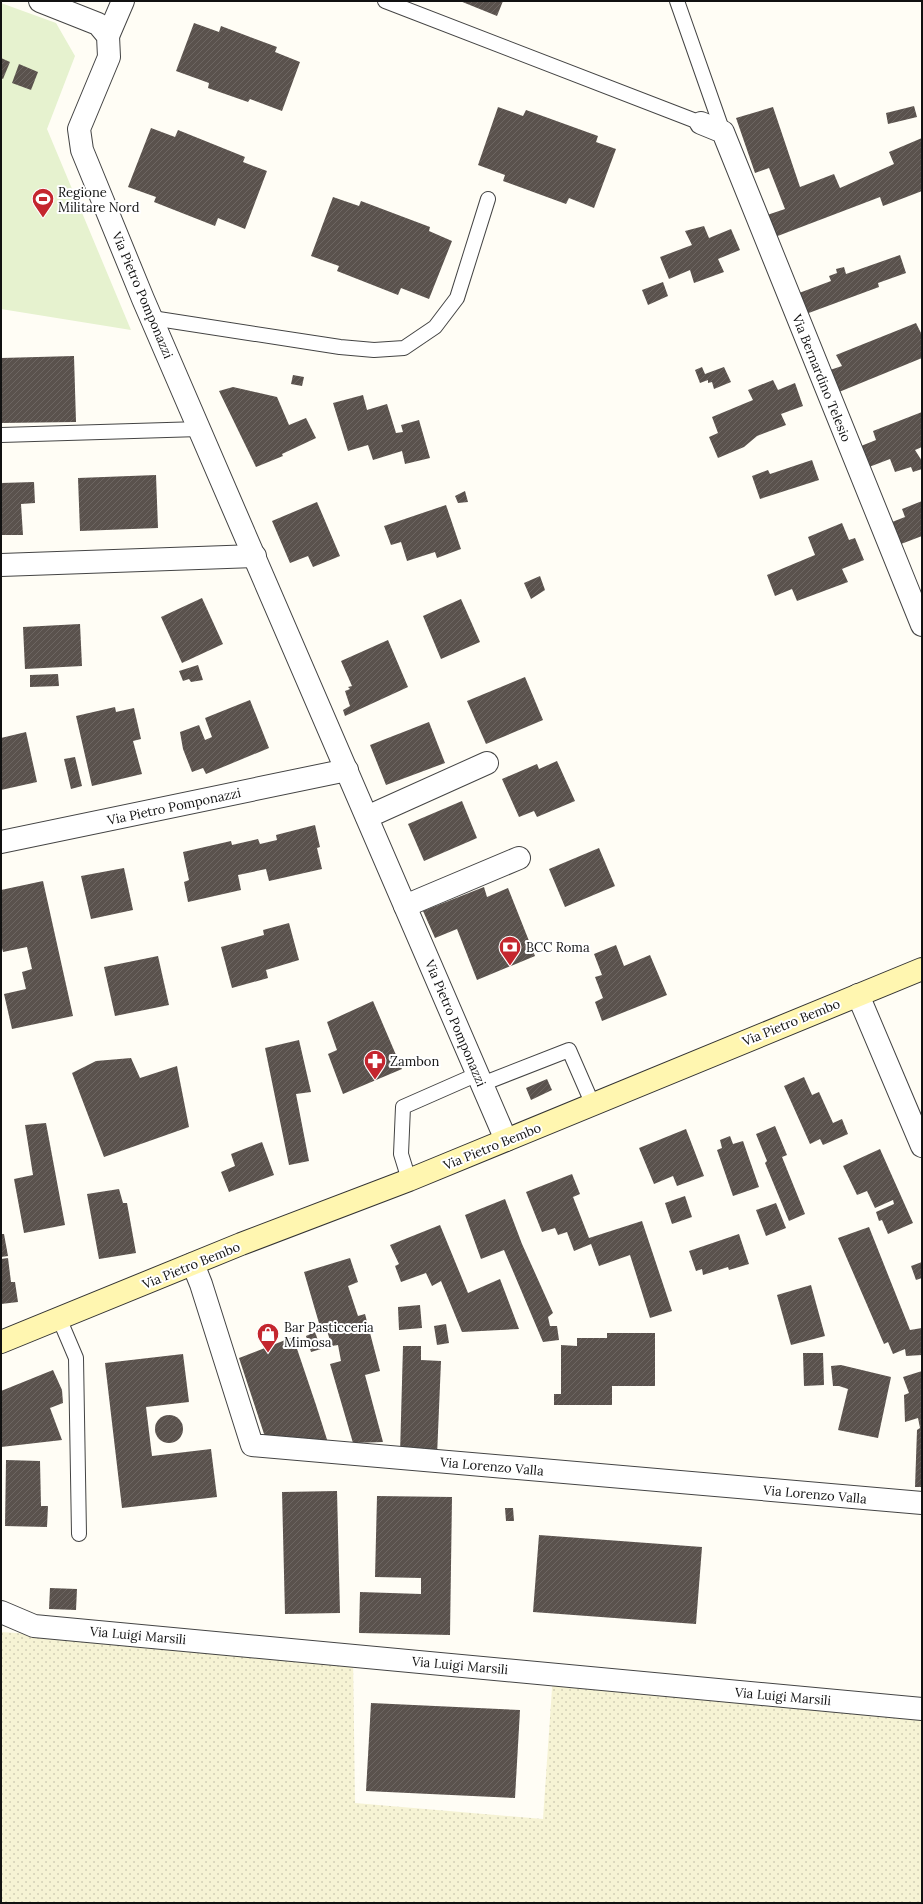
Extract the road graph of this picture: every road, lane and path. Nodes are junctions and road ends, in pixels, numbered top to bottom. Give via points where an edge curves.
1 (40, 1) edge
2 (124, 1) edge
3 (385, 1) edge
4 (677, 1) edge
5 (108, 36) junction
6 (701, 123) joint
7 (723, 132) junction
8 (488, 199) dead end
9 (152, 318) junction
10 (200, 429) junction
11 (1, 435) edge
12 (255, 556) junction
13 (1, 565) edge
14 (922, 625) edge
15 (487, 763) dead end
16 (346, 770) junction
17 (367, 816) junction
18 (1, 842) edge
19 (519, 858) dead end
20 (405, 906) junction
21 (922, 969) edge
22 (858, 995) junction
23 (480, 1079) junction
24 (593, 1105) junction
25 (506, 1140) junction
26 (922, 1146) edge
27 (409, 1180) junction
28 (193, 1264) junction
29 (59, 1318) junction
30 (1, 1342) edge
31 (922, 1504) edge
32 (79, 1534) dead end
33 (1, 1612) edge
34 (922, 1709) edge

1 - 5 street via 98,24
2 - 5 street
3 - 6 lane
4 - 7 lane
5 - 9 street, Via Pietro Pomponazzi via 109,57 79,129 82,150
6 - 7 street
7 - 14 street, Via Bernardino Telesio
8 - 9 lane via 457,298 435,327 404,348 374,350 340,347
9 - 10 street, Via Pietro Pomponazzi
10 - 11 lane
10 - 12 street, Via Pietro Pomponazzi
12 - 13 street
12 - 16 street, Via Pietro Pomponazzi
15 - 17 street
16 - 17 street, Via Pietro Pomponazzi
16 - 18 street, Via Pietro Pomponazzi
17 - 20 street, Via Pietro Pomponazzi
19 - 20 street
20 - 23 street, Via Pietro Pomponazzi
21 - 22 main road, Via Pietro Bembo
22 - 24 main road, Via Pietro Bembo
22 - 26 street
23 - 24 lane via 569,1050
23 - 25 street, Via Pietro Pomponazzi
23 - 27 lane via 403,1107 401,1154
24 - 25 main road, Via Pietro Bembo
25 - 27 main road, Via Pietro Bembo
27 - 28 main road, Via Pietro Bembo
28 - 29 main road, Via Pietro Bembo
28 - 31 street, Via Lorenzo Valla via 204,1291 252,1445
29 - 30 main road, Via Pietro Bembo
29 - 32 lane via 76,1358
33 - 34 street, Via Luigi Marsili via 34,1626

